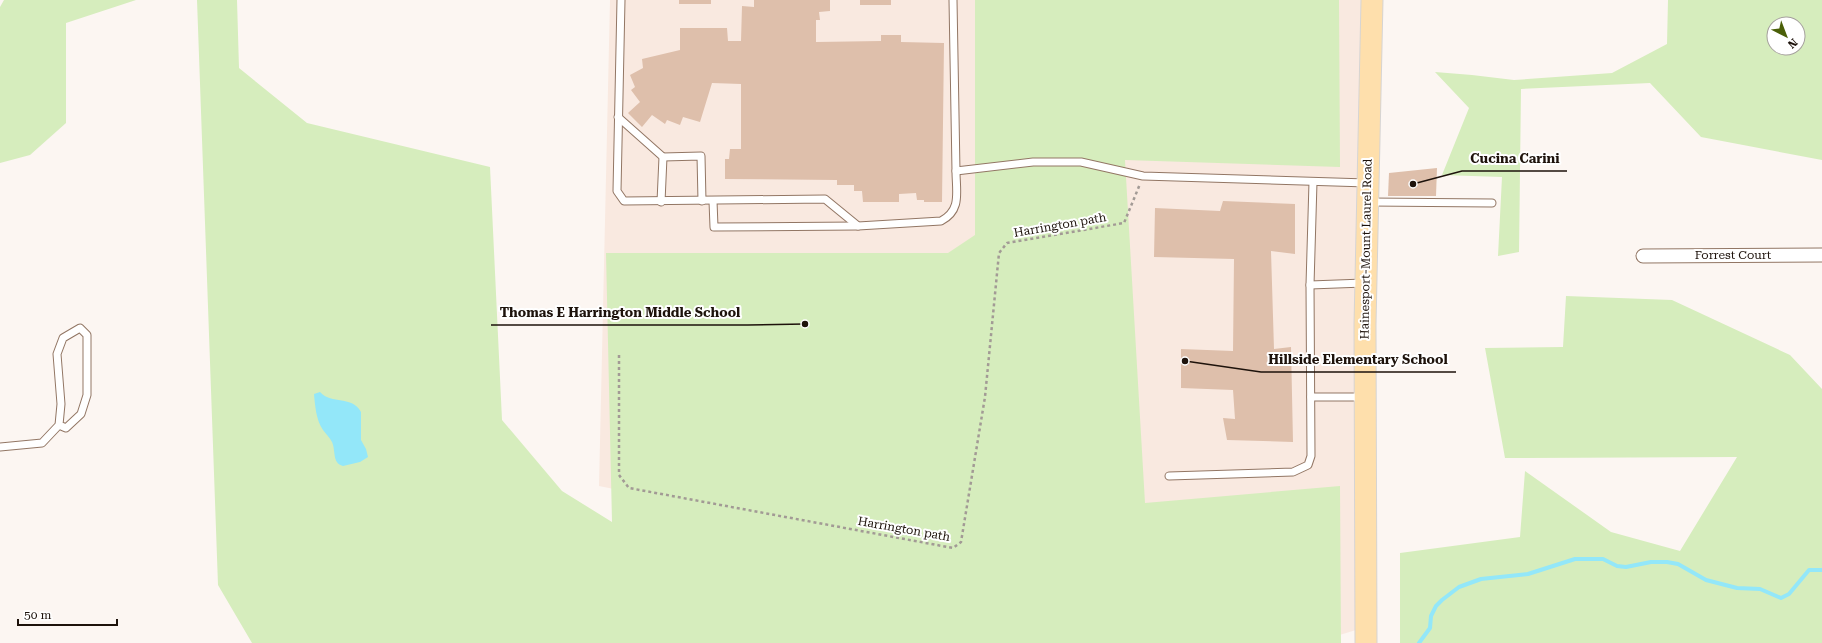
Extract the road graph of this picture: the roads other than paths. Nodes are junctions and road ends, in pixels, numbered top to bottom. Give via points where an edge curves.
1 (621, 0) edge
2 (952, 0) edge
3 (1372, 0) edge
4 (618, 117) junction
5 (663, 157) junction
6 (956, 171) junction
7 (1314, 182) junction
8 (1367, 192) junction
9 (702, 201) junction
10 (713, 201) junction
11 (661, 202) junction
12 (1492, 204) dead end
13 (858, 226) junction
14 (1822, 255) edge
15 (1643, 256) dead end
16 (1365, 283) junction
17 (1310, 285) junction
18 (1311, 397) junction
19 (1364, 397) junction
20 (58, 425) junction
21 (0, 447) edge
22 (1169, 476) dead end
23 (1366, 643) edge

1 - 4 lane
2 - 6 lane
3 - 8 main road, Hainesport-Mount Laurel Road
4 - 5 lane
4 - 11 lane via 620,197 630,202
5 - 9 lane via 701,156
5 - 11 lane
6 - 7 lane via 1034,162 1080,162 1143,176
6 - 13 lane via 956,207 950,216 941,221
7 - 8 lane
7 - 17 lane
8 - 12 lane
8 - 16 main road, Hainesport-Mount Laurel Road
9 - 10 lane
9 - 11 lane
10 - 13 lane via 825,199
10 - 13 lane via 714,227
14 - 15 street, Forrest Court
16 - 17 lane
16 - 19 main road, Hainesport-Mount Laurel Road
17 - 18 lane
18 - 19 lane
18 - 22 lane via 1311,456 1308,465 1293,472
19 - 23 main road, Hainesport-Mount Laurel Road
20 - 20 lane via 61,404 56,354 63,338 80,328 88,335 87,395 81,414 66,428
20 - 21 lane via 42,442

